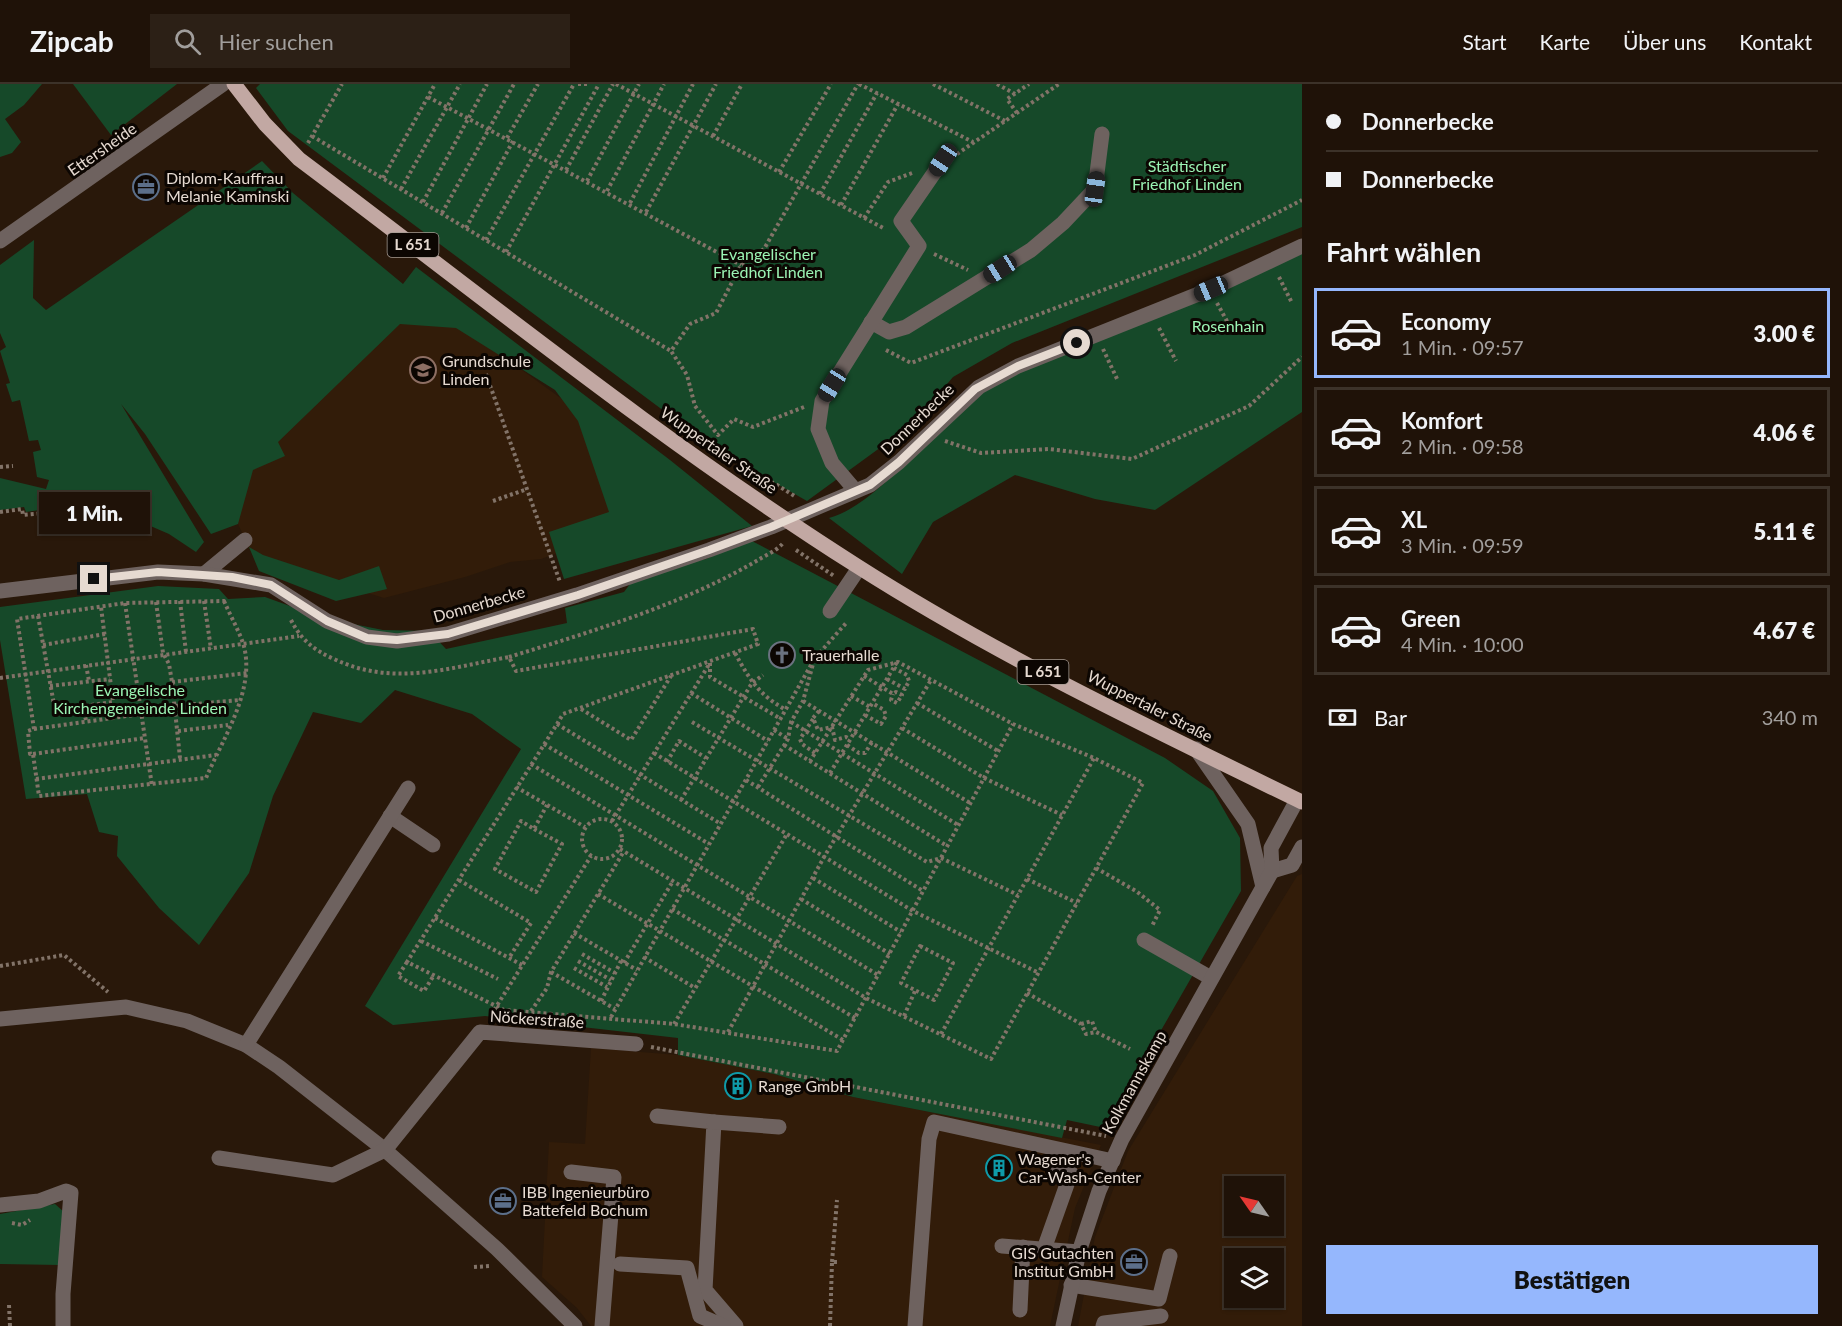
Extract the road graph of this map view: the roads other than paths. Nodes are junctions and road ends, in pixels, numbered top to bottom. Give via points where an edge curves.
1 (223, 84) edge
2 (234, 84) edge
3 (1102, 134) dead end
4 (943, 160) dead end
5 (0, 241) edge
6 (1302, 246) edge
7 (871, 322) junction
8 (855, 490) junction
9 (245, 540) dead end
10 (859, 568) junction
11 (204, 574) junction
12 (0, 591) edge
13 (830, 610) dead end
14 (1196, 749) junction
15 (408, 789) dead end
16 (1300, 801) edge
17 (390, 816) junction
18 (433, 845) dead end
19 (1302, 847) edge
20 (1272, 871) junction
21 (1263, 887) junction
22 (1144, 940) road end
23 (1212, 978) junction
24 (0, 1019) edge
25 (636, 1044) road end
26 (246, 1045) junction
27 (657, 1116) dead end
28 (714, 1122) junction
29 (779, 1127) dead end
30 (385, 1150) junction
31 (219, 1158) dead end
32 (1113, 1161) junction
33 (571, 1172) dead end
34 (1064, 1172) dead end
35 (0, 1205) edge
36 (1002, 1246) dead end
37 (1023, 1247) junction
38 (1044, 1249) junction
39 (1079, 1252) junction
40 (1170, 1256) dead end
41 (620, 1264) dead end
42 (1071, 1285) junction
43 (1020, 1310) dead end
44 (1161, 1316) dead end
45 (63, 1326) edge
46 (575, 1326) edge
47 (602, 1326) edge
48 (723, 1326) edge
49 (736, 1326) edge
50 (915, 1326) edge
51 (1063, 1326) edge
52 (1103, 1326) edge

1 - 5 street, Ettersheide
2 - 10 main road, Wuppertaler Straße / L 651 via 299,159 665,436
3 - 7 street via 1095,189 1031,250 906,327 889,332
4 - 7 street via 901,221 918,246
6 - 8 street, Donnerbecke via 1152,314 1018,366 975,389 876,481
7 - 8 street via 822,401 818,429 832,463
8 - 11 street, Donnerbecke via 709,550 448,634 397,640 357,634 327,621 264,583
9 - 11 street
10 - 13 street
10 - 14 main road, Wuppertaler Straße / L 651 via 1029,664
11 - 12 street, Donnerbecke via 137,574
14 - 16 main road, Wuppertaler Straße / L 651
14 - 21 street, L 651 via 1248,824
15 - 17 street
16 - 20 street, Kolkmannskamp via 1271,848
17 - 18 street
17 - 26 street
19 - 20 street via 1292,865
20 - 21 street, Kolkmannskamp
21 - 23 street, Kolkmannskamp
22 - 23 street
23 - 32 street, Kolkmannskamp
24 - 26 street via 126,1007 187,1021
25 - 30 street, Nöckerstraße via 480,1032
26 - 30 street
27 - 28 street
28 - 29 street
28 - 49 street via 705,1290
30 - 31 street via 333,1175
30 - 46 street
32 - 39 street, Kolkmannskamp
32 - 50 street via 934,1122 929,1139 934,1164
33 - 47 street via 614,1177
34 - 38 street
35 - 45 street via 71,1193
36 - 37 street
37 - 38 street
37 - 43 street
38 - 39 street
39 - 42 street, Kolkmannskamp
40 - 42 street via 1159,1299
41 - 48 street via 687,1268 700,1316
42 - 51 street, Kolkmannskamp
44 - 52 street

